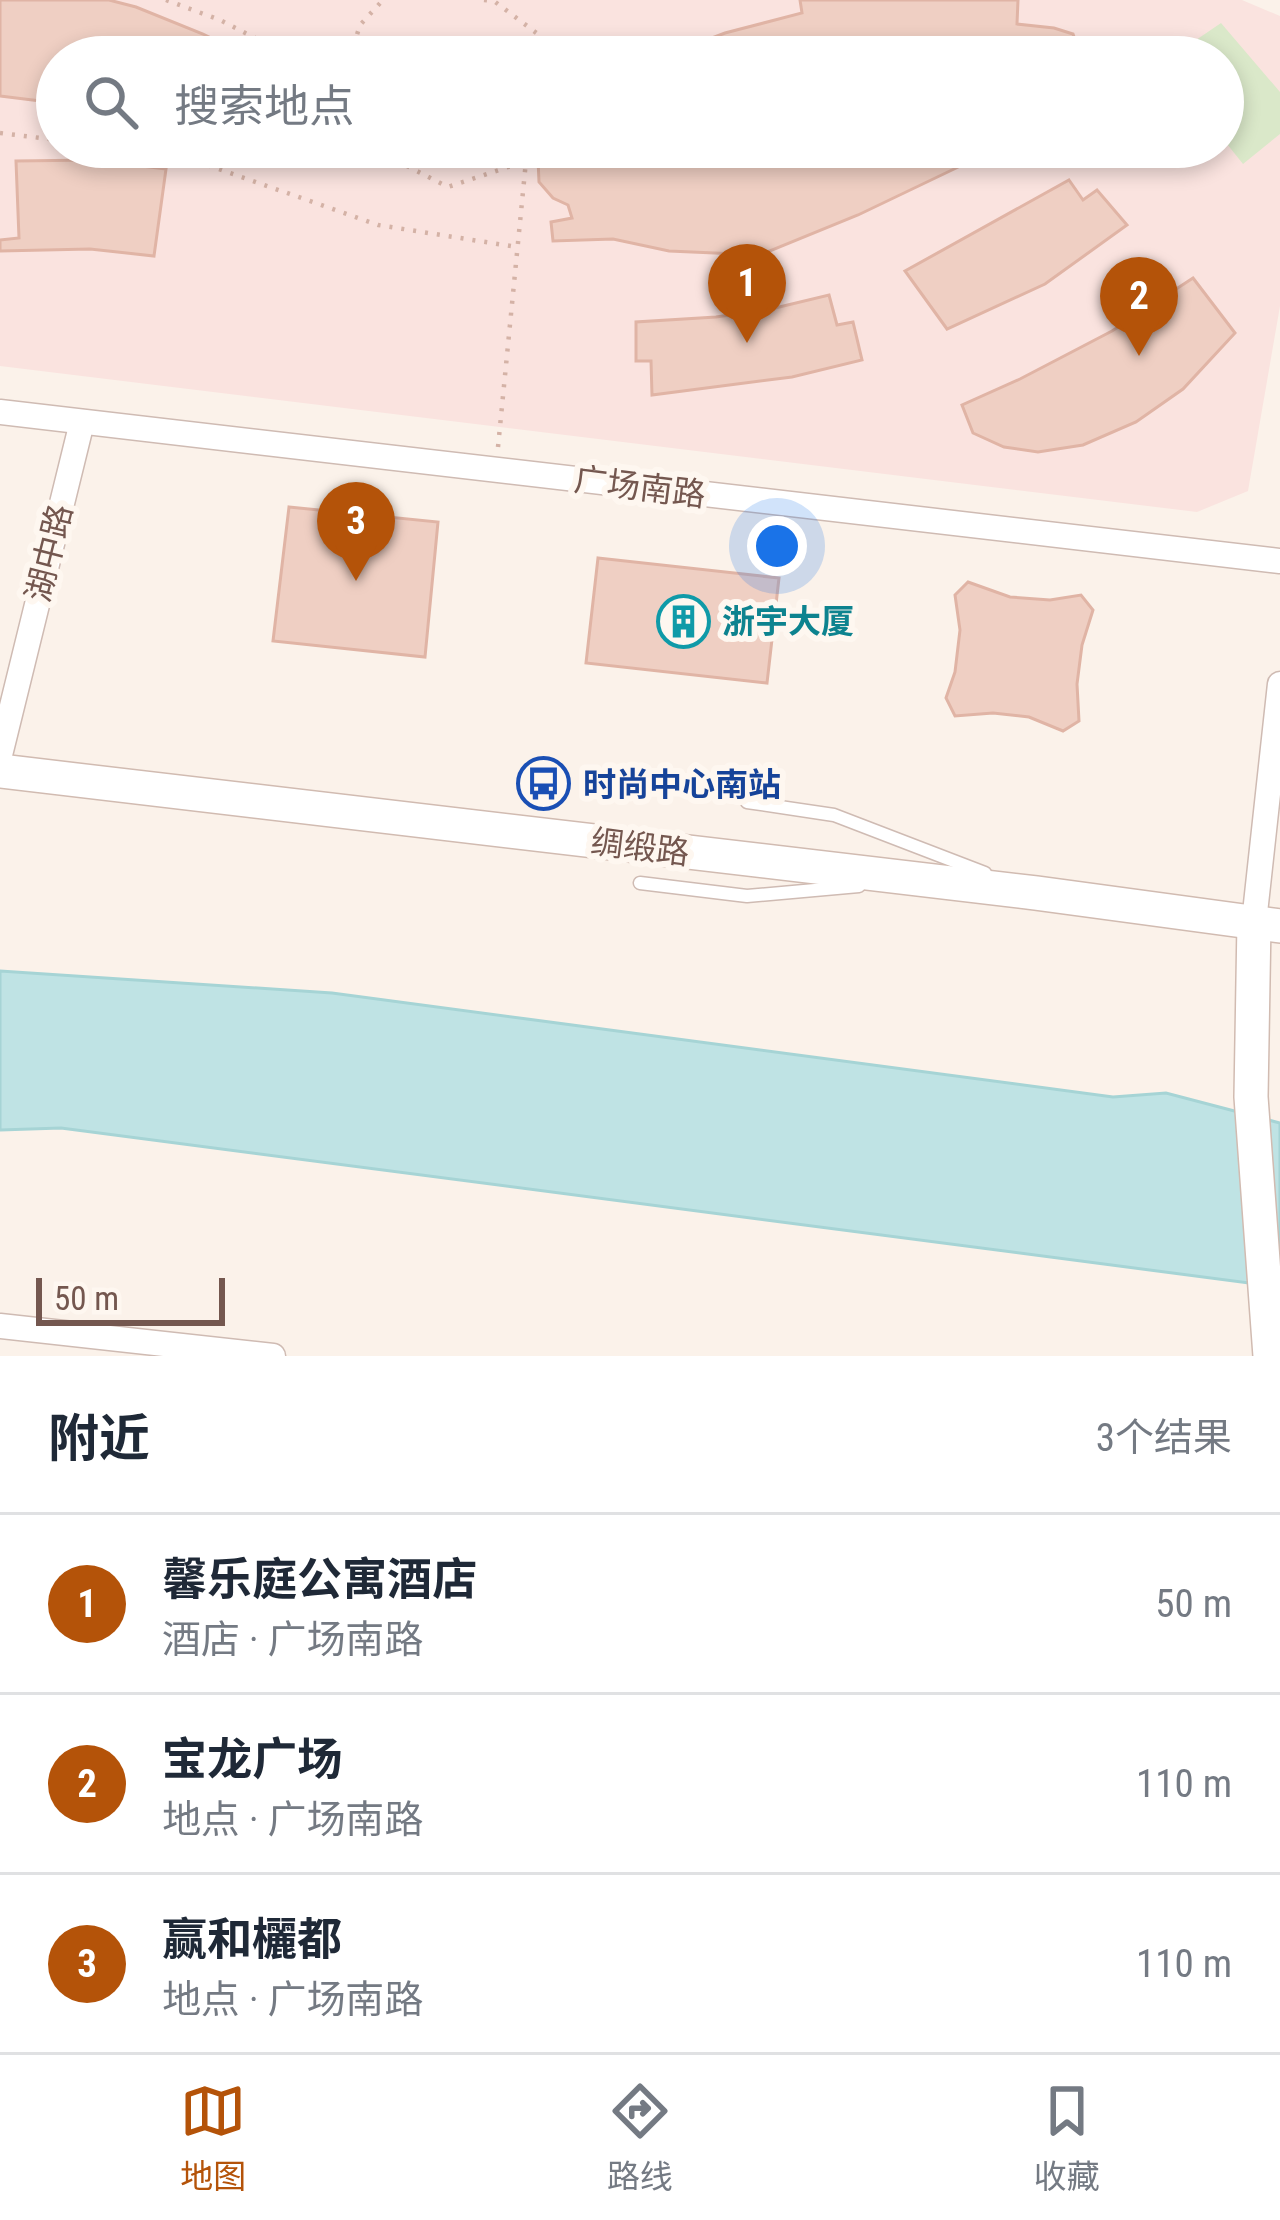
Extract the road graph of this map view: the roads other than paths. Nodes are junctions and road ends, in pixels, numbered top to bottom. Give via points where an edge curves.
1 (0, 412) edge
2 (82, 422) junction
3 (1280, 561) edge
4 (1280, 684) edge
5 (0, 755) edge
6 (0, 770) edge
7 (747, 802) dead end
8 (920, 880) junction
9 (640, 883) dead end
10 (1036, 893) junction
11 (1267, 924) edge
12 (0, 1326) edge
13 (1269, 1353) edge
14 (273, 1356) edge

1 - 2 street, 广场南路
2 - 3 street, 广场南路
2 - 5 street, 湖中路
4 - 11 street
6 - 8 street, 绸缎路
7 - 10 lane via 834,815
8 - 9 lane via 747,896
8 - 10 street, 绸缎路
10 - 11 street, 绸缎路
11 - 13 street via 1251,1096
12 - 14 street

